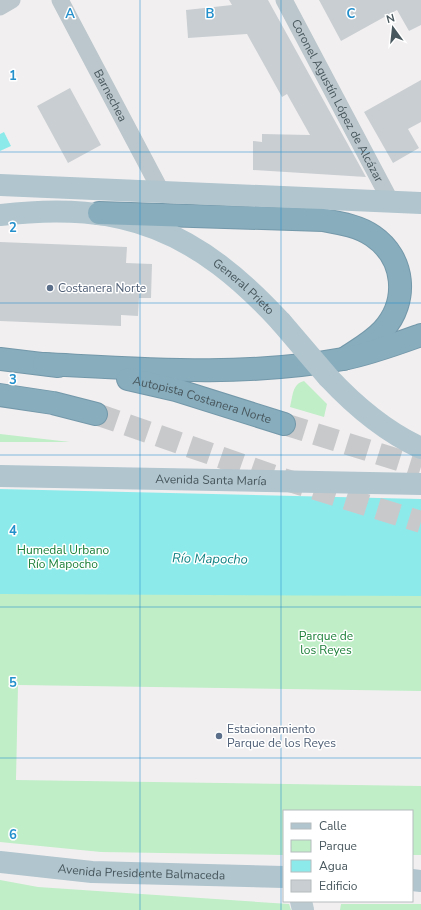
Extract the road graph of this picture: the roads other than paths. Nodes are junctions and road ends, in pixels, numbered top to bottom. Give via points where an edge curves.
1 (12, 0) edge
2 (60, 0) edge
3 (284, 0) edge
4 (0, 7) edge
5 (0, 185) edge
6 (161, 191) junction
7 (391, 202) junction
8 (421, 203) edge
9 (99, 213) junction
10 (0, 215) edge
11 (421, 335) edge
12 (344, 358) junction
13 (0, 360) edge
14 (44, 364) junction
15 (5, 396) edge
16 (96, 414) tunnel mouth
17 (284, 424) tunnel mouth
18 (421, 448) edge
19 (0, 476) edge
20 (421, 484) edge
21 (0, 862) edge
22 (283, 877) edge

1 - 4 street
2 - 6 street, Barnechea
3 - 7 street, Coronel Agustín López de Alcázar
5 - 6 main road
6 - 7 main road
7 - 8 main road
9 - 10 main road, General Prieto via 60,211
9 - 12 highway via 323,220 343,223 372,236 382,243 395,262 400,281 399,301 392,319 383,330
9 - 18 main road, General Prieto, bridge via 144,224 183,241 220,264 238,278 281,322 350,400 376,421
11 - 12 highway
12 - 14 highway via 284,367 223,371
13 - 14 highway, Autopista Costanera Norte
14 - 17 highway, Autopista Costanera Norte via 97,372 176,390
15 - 16 highway via 53,403
19 - 20 main road, Avenida Santa María
21 - 22 main road, Avenida Presidente Balmaceda via 92,872

